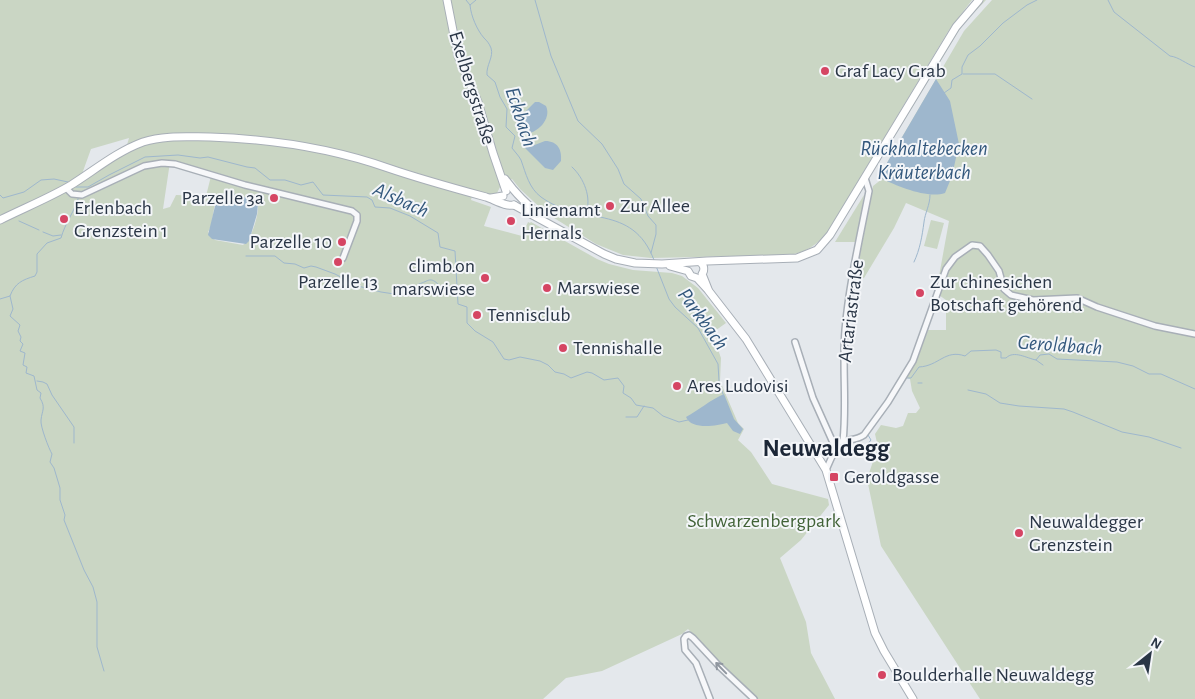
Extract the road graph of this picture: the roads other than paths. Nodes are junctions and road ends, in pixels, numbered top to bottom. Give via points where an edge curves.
1 (447, 0) edge
2 (979, 0) edge
3 (865, 178) junction
4 (67, 187) junction
5 (507, 195) junction
6 (519, 198) junction
7 (514, 205) junction
8 (0, 220) edge
9 (552, 225) junction
10 (343, 258) dead end
11 (691, 263) junction
12 (662, 264) junction
13 (688, 271) junction
14 (701, 271) junction
15 (1195, 334) edge
16 (795, 342) dead end
17 (843, 441) junction
18 (835, 447) junction
19 (826, 470) junction
20 (710, 699) edge
21 (754, 699) edge
22 (913, 699) edge

1 - 5 main road, Exelbergstraße via 458,56 478,102
2 - 3 main road via 956,27
3 - 14 main road via 827,240 813,253 791,259 727,261 709,265
3 - 17 street, Artariastraße via 869,191 845,329
4 - 5 main road via 111,157 143,142 174,137 211,137 316,148 488,198
4 - 8 main road
4 - 10 street via 69,192 79,195 144,166 169,164 352,211 357,215 357,221
5 - 6 main road, Exelbergstraße via 517,192
5 - 7 main road via 510,206
6 - 7 main road
6 - 9 main road, Exelbergstraße
7 - 9 main road
9 - 12 main road via 616,259
11 - 12 main road
11 - 13 main road
11 - 14 main road via 695,261
12 - 13 main road
13 - 14 main road via 691,276
14 - 19 main road via 708,290 752,349
15 - 17 street via 1155,326 1077,298 1033,300 1010,294 1004,289 999,271 988,255 972,244 946,269 913,361 888,402 862,437
16 - 18 street via 813,398
17 - 18 street
18 - 19 street
19 - 22 main road via 875,633
21 -> 20 street via 689,635 686,636 685,650 696,663

